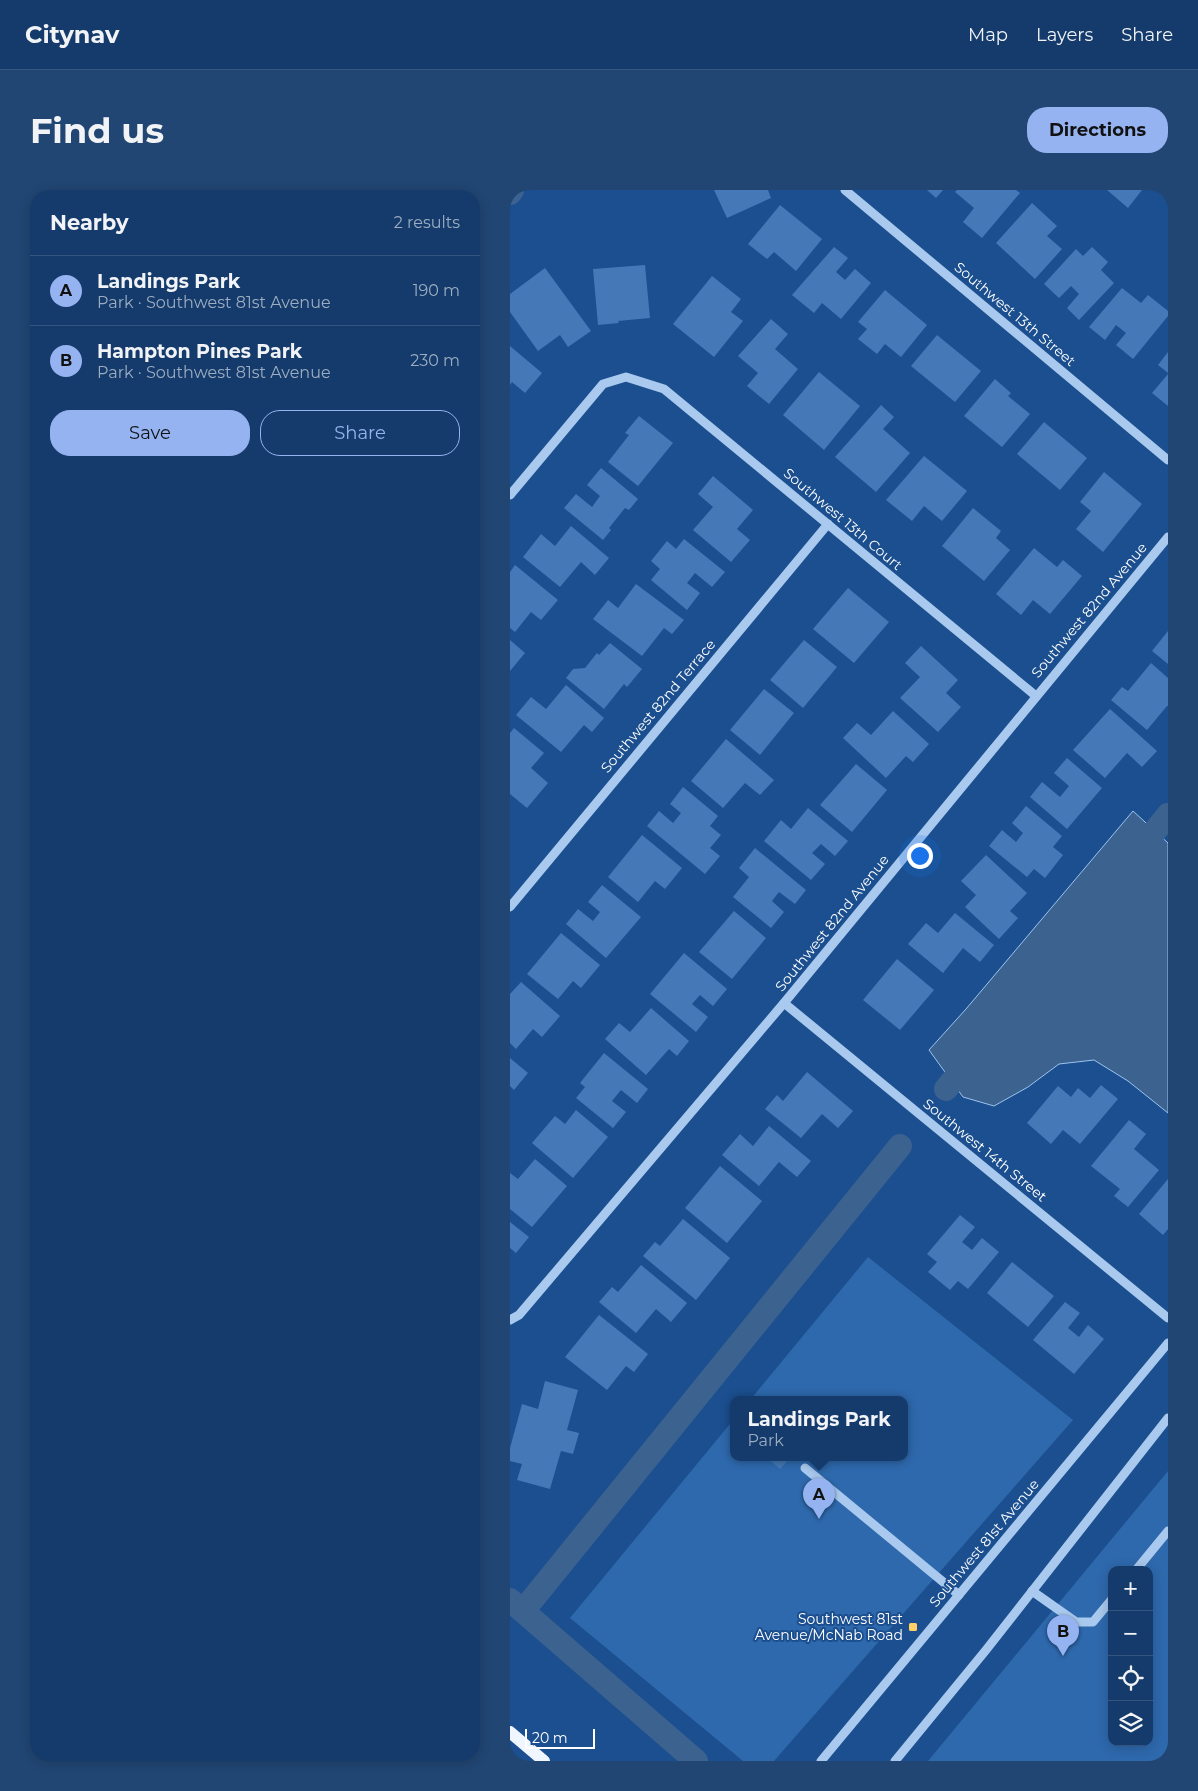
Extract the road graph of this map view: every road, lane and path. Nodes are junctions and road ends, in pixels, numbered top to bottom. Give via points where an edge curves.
1 (845, 190) edge
2 (1168, 460) edge
3 (510, 495) edge
4 (828, 524) junction
5 (1168, 537) edge
6 (1036, 696) junction
7 (510, 906) edge
8 (784, 1002) junction
9 (1168, 1318) edge
10 (510, 1320) edge
11 (1168, 1343) edge
12 (1168, 1418) edge
13 (805, 1468) dead end
14 (1168, 1531) edge
15 (1139, 1566) edge
16 (1032, 1591) junction
17 (959, 1595) junction
18 (1108, 1604) edge
19 (510, 1732) edge
20 (544, 1761) edge
21 (821, 1761) edge
22 (895, 1761) edge

1 - 2 street, Southwest 13th Street
3 - 4 street, Southwest 13th Court via 603,384 626,376 664,389
4 - 6 street, Southwest 13th Court
4 - 7 street, Southwest 82nd Terrace
5 - 6 street, Southwest 82nd Avenue
6 - 8 street, Southwest 82nd Avenue
8 - 9 street, Southwest 14th Street
8 - 10 street, Southwest 82nd Avenue via 519,1315
11 - 17 street, Southwest 81st Avenue
12 - 16 street
13 - 17 street
14 - 15 street
16 - 18 street via 1076,1622 1093,1622
16 - 22 street
17 - 21 street, Southwest 81st Avenue
19 - 20 main road

